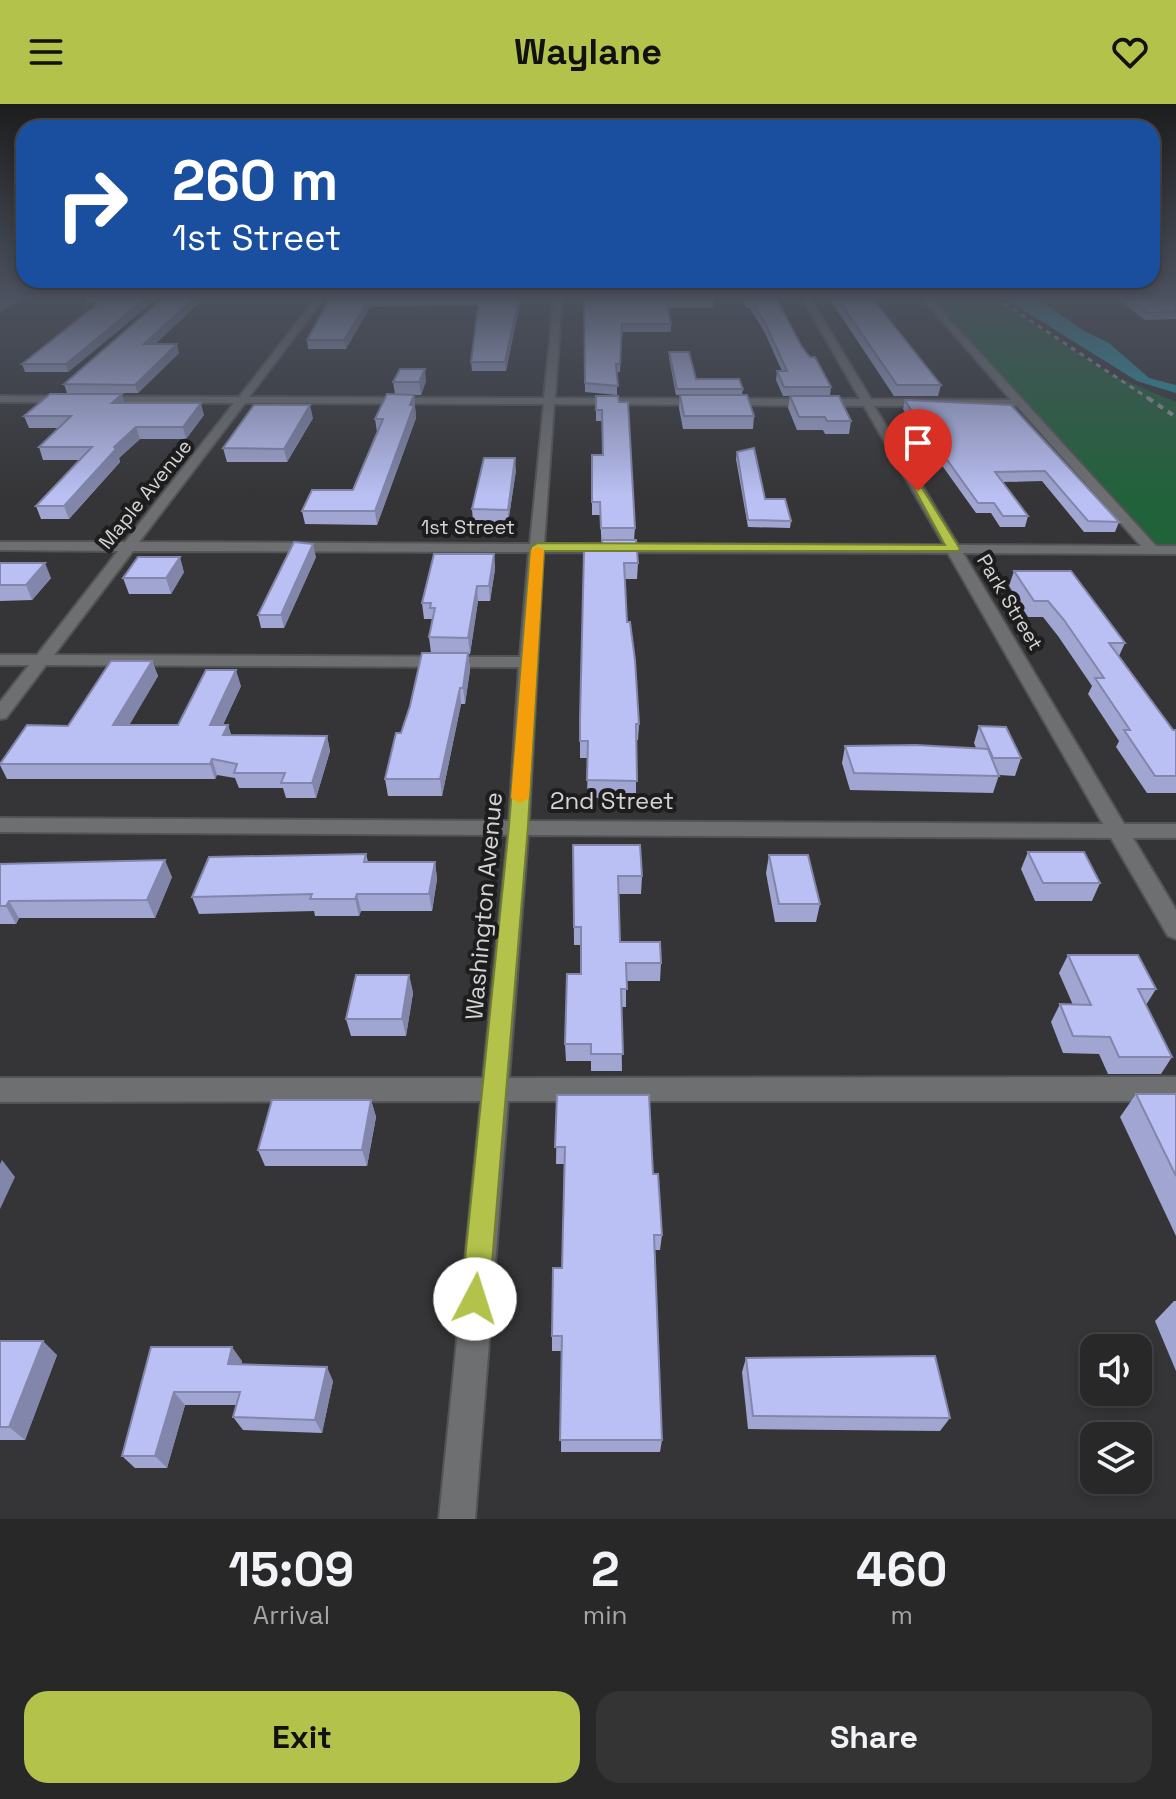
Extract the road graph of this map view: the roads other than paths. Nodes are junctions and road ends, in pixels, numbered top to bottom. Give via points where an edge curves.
1 (271, 364) edge
2 (553, 364) edge
3 (844, 364) edge
4 (986, 364) edge
5 (66, 384) edge
6 (0, 399) edge
7 (48, 399) junction
8 (244, 400) junction
9 (550, 401) junction
10 (866, 402) junction
11 (1022, 403) junction
12 (0, 546) edge
13 (127, 546) junction
14 (538, 547) junction
15 (954, 549) junction
16 (1156, 550) junction
17 (1176, 550) edge
18 (1176, 570) edge
19 (0, 660) edge
20 (41, 660) junction
21 (527, 662) junction
22 (0, 714) edge
23 (0, 825) edge
24 (519, 826) junction
25 (1117, 831) junction
26 (1176, 831) edge
27 (1176, 930) edge
28 (494, 1089) junction
29 (1176, 1089) edge
30 (0, 1090) edge
31 (457, 1519) edge

1 - 8 street, Maple Avenue
2 - 9 street, Washington Avenue
3 - 10 street, Park Street
4 - 11 street
5 - 7 street
6 - 7 street
7 - 8 street
8 - 9 street
8 - 13 street, Maple Avenue
9 - 10 street
9 - 14 street, Washington Avenue
10 - 11 street
10 - 15 street, Park Street
11 - 16 street
12 - 13 street, 1st Street
13 - 14 street, 1st Street
13 - 20 street, Maple Avenue
14 - 15 street, 1st Street
14 - 21 street, Washington Avenue
15 - 16 street, 1st Street
15 - 25 street, Park Street
16 - 17 street, 1st Street
16 - 18 street
19 - 20 street
20 - 21 street
20 - 22 street, Maple Avenue
21 - 24 street, Washington Avenue
23 - 24 street, 2nd Street
24 - 25 street, 2nd Street
24 - 28 street, Washington Avenue
25 - 26 street, 2nd Street
25 - 27 street, Park Street
28 - 29 street
28 - 30 street
28 - 31 street, Washington Avenue

